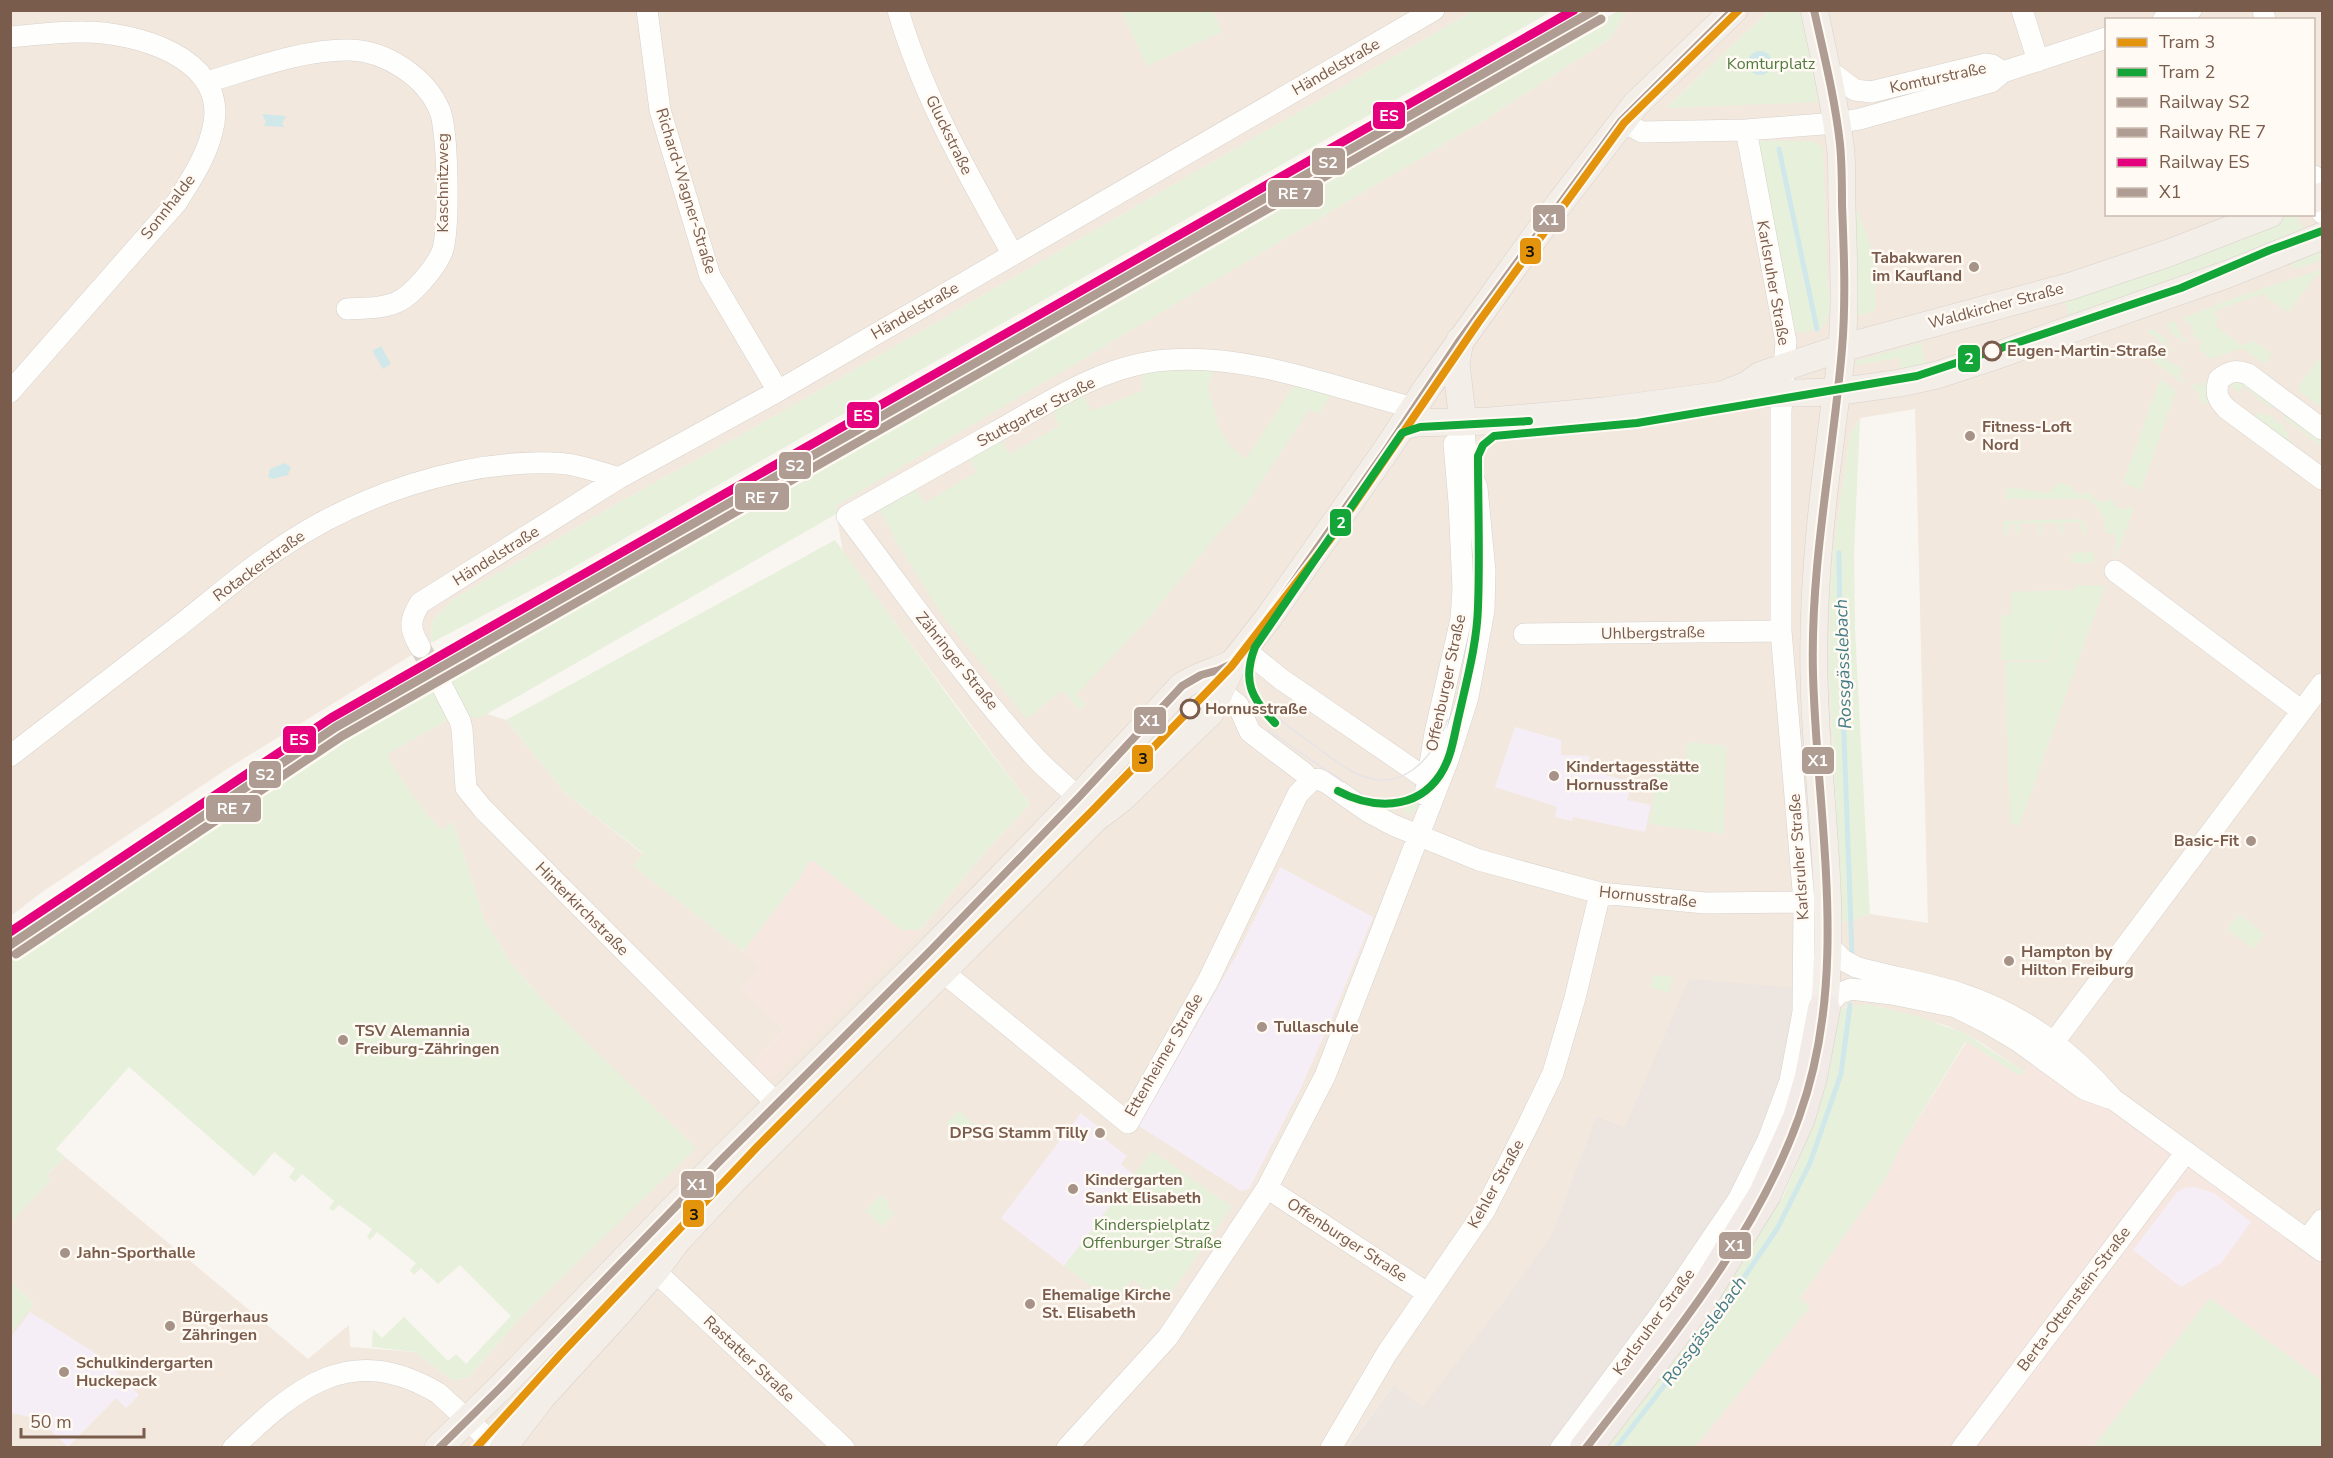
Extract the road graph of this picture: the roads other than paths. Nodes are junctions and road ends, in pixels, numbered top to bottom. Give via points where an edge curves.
1 (647, 10) edge
2 (898, 10) edge
3 (1434, 10) edge
4 (1734, 10) edge
5 (1814, 10) edge
6 (2022, 10) edge
7 (2191, 10) edge
8 (2169, 18) edge
9 (10, 37) edge
10 (2105, 38) edge
11 (2038, 62) junction
12 (1828, 70) junction
13 (2003, 72) junction
14 (207, 82) junction
15 (1871, 92) junction
16 (1877, 114) junction
17 (1621, 121) junction
18 (1836, 123) junction
19 (1746, 130) junction
20 (2265, 216) edge
21 (2322, 236) edge
22 (1013, 255) junction
23 (347, 309) dead end
24 (1460, 340) junction
25 (1842, 348) junction
26 (1784, 367) junction
27 (778, 391) junction
28 (10, 392) edge
29 (1836, 392) junction
30 (1722, 395) junction
31 (1781, 395) junction
32 (1432, 420) junction
33 (2322, 429) edge
34 (619, 478) junction
35 (2322, 479) edge
36 (848, 516) joint
37 (2115, 571) dead end
38 (1781, 631) junction
39 (1524, 634) dead end
40 (420, 647) tunnel mouth
41 (1238, 656) junction
42 (441, 684) tunnel mouth
43 (2322, 684) edge
44 (1220, 690) junction
45 (2302, 711) junction
46 (10, 756) edge
47 (1311, 780) junction
48 (1432, 783) junction
49 (1079, 797) junction
50 (1096, 818) junction
51 (1418, 834) junction
52 (1600, 893) junction
53 (1804, 902) junction
54 (1829, 946) junction
55 (943, 972) junction
56 (1824, 1009) junction
57 (2048, 1051) junction
58 (778, 1105) junction
59 (2186, 1152) junction
60 (1267, 1188) junction
61 (2322, 1220) edge
62 (2315, 1246) edge
63 (655, 1271) junction
64 (1427, 1293) junction
65 (467, 1419) junction
66 (838, 1446) edge
67 (233, 1448) edge
68 (438, 1448) edge
69 (498, 1448) edge
70 (503, 1448) edge
71 (1067, 1448) edge
72 (1331, 1448) edge
73 (1561, 1448) edge
74 (1586, 1448) edge
75 (1962, 1448) edge

1 - 27 street, Richard-Wagner-Straße via 660,110 710,276
2 - 22 street, Gluckstraße via 931,100
3 - 22 street, Händelstraße
4 - 17 main road
5 - 12 main road
6 - 11 street
7 - 8 street
9 - 14 street via 83,32 141,40 173,53 193,66
10 - 11 street, Komturstraße
11 - 13 street, Komturstraße
12 - 15 street, Komturstraße via 1855,90
12 - 18 main road
13 - 15 street, Komturstraße via 1986,64
13 - 16 street, Komturstraße via 1991,82
14 - 23 street, Kaschnitzweg via 317,53 351,50 386,58 416,78 429,93 440,111 446,135 443,251 429,274 399,302
14 - 28 street, Sonnhalde via 215,102 214,123 198,170 177,202
15 - 16 street, Komturstraße via 1868,100
16 - 18 street, Komturstraße
17 - 19 street via 1642,132
17 - 24 main road
18 - 19 street
18 - 25 main road via 1845,268
19 - 26 street, Karlsruher Straße via 1786,342
20 - 25 main road, Waldkircher Straße via 2071,285
21 - 29 main road, Waldkircher Straße via 2217,278 1995,356 1928,377
22 - 27 street, Händelstraße
24 - 32 main road
24 - 32 main road via 1456,364
25 - 26 main road, Waldkircher Straße
25 - 29 main road
26 - 30 main road, Waldkircher Straße
26 - 31 street, Karlsruher Straße
27 - 34 street, Händelstraße
29 - 31 main road, Waldkircher Straße
29 - 54 main road via 1815,599 1813,673
30 - 31 main road, Waldkircher Straße
30 - 32 main road, Waldkircher Straße via 1604,411
31 - 38 street, Karlsruher Straße
32 - 36 street, Stuttgarter Straße via 1292,374 1241,364 1167,360 1132,366 1076,386
32 - 41 main road
32 - 48 street, Offenburger Straße via 1459,502 1463,589 1461,619 1437,725
32 - 48 street, Offenburger Straße via 1467,460 1476,484 1490,630 1463,716
33 - 35 street via 2248,374 2239,370 2219,379 2215,391 2227,409
34 - 40 street, Händelstraße via 420,603 411,625
34 - 46 street, Rotackerstraße via 555,463 523,463 436,478 369,500 279,548
36 - 49 street, Zähringer Straße via 933,633 1032,754
37 - 45 street
38 - 39 street, Uhlbergstraße
38 - 53 street, Karlsruher Straße
41 - 44 main road via 1219,670
41 - 48 street via 1281,679
42 - 58 street, Hinterkirchstraße via 462,729 466,788
43 - 45 street
44 - 47 street, Hornusstraße via 1250,732
44 - 49 main road via 1182,687
44 - 50 main road via 1210,713
45 - 57 street
47 - 51 street, Hornusstraße via 1327,783 1377,816
47 - 55 street, Ettenheimer Straße via 1298,794 1208,981 1128,1123
48 - 51 street, Offenburger Straße
49 - 50 street, Zähringer Straße
49 - 58 main road
50 - 55 main road
51 - 52 street, Hornusstraße via 1488,863
51 - 60 street, Offenburger Straße via 1325,1076
52 - 53 street, Hornusstraße via 1705,903
52 - 64 street, Kehler Straße via 1553,1073 1485,1210
53 - 73 street, Karlsruher Straße via 1803,1012 1790,1081 1768,1140 1741,1195 1708,1247
54 - 56 main road
54 - 57 street via 1856,967 1958,993 2018,1017
55 - 63 main road via 732,1182 676,1242
56 - 57 street via 1838,994 1851,989 1928,1001 1956,1007
56 - 74 highway via 1799,1118 1765,1194 1700,1300
57 - 59 street via 2084,1089 2113,1099
58 - 65 main road
59 - 62 street
59 - 75 street, Berta-Ottenstein-Straße
60 - 64 street, Offenburger Straße
60 - 71 street, Offenburger Straße via 1168,1337
61 - 62 street
63 - 66 street, Rastatter Straße
63 - 70 main road via 541,1398
64 - 72 street, Kehler Straße
65 - 67 street via 426,1387 386,1371 362,1371 303,1388
65 - 68 main road
65 - 69 street

